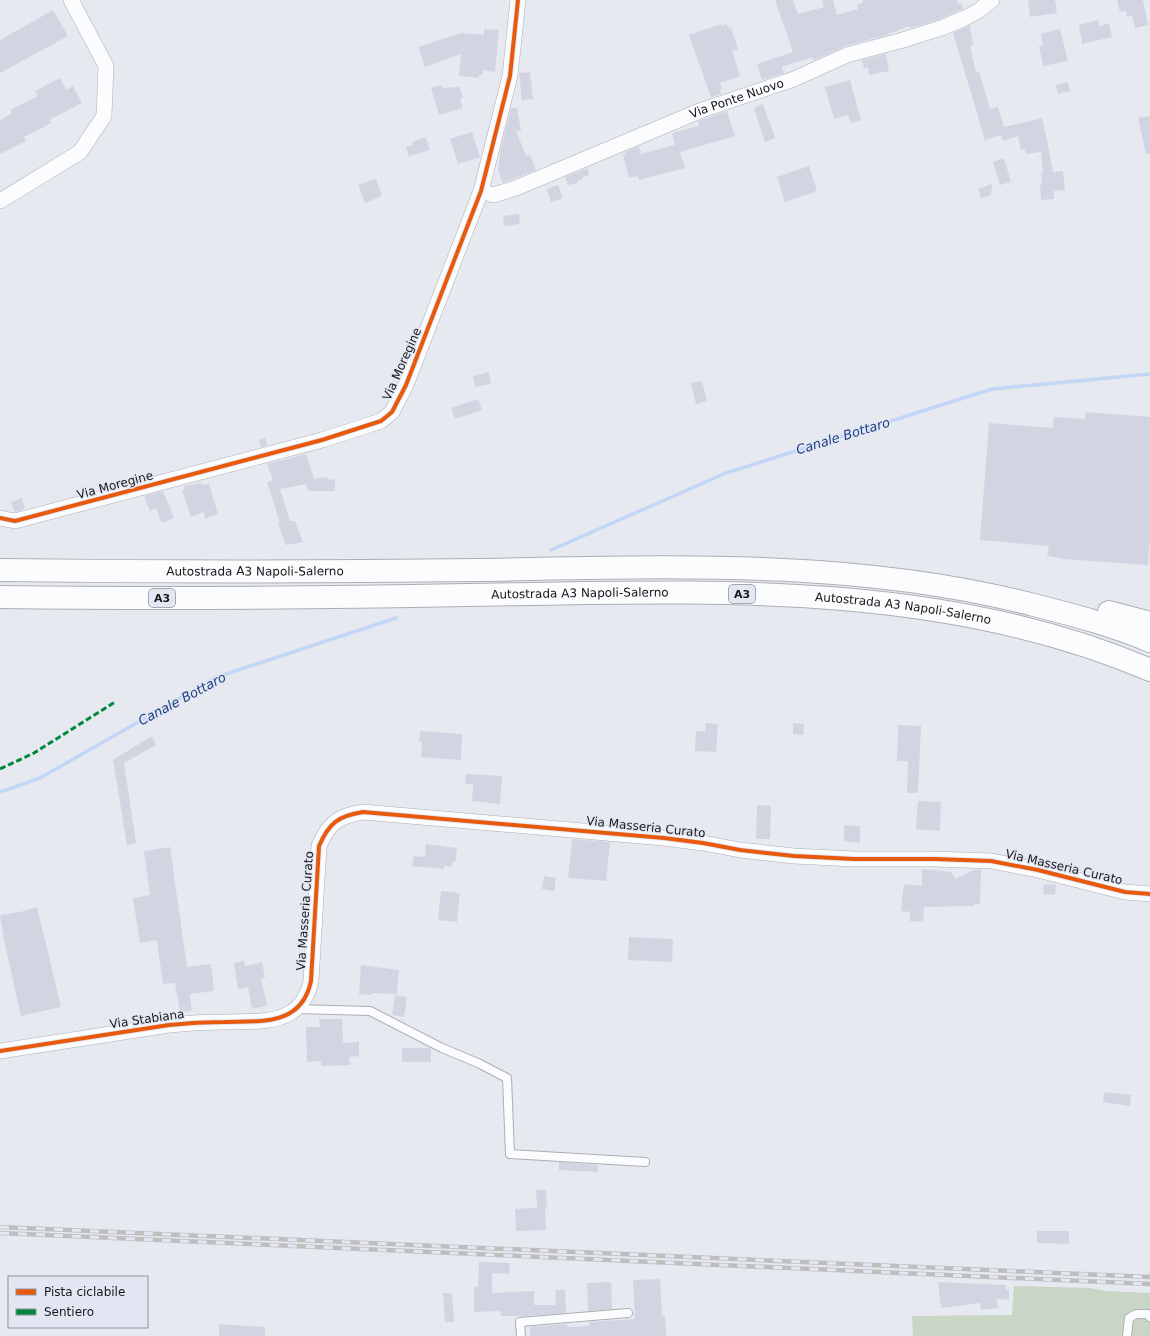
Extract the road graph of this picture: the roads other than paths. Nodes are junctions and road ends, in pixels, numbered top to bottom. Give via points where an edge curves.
1 (71, 0) edge
2 (518, 0) edge
3 (992, 0) edge
4 (481, 191) junction
5 (0, 201) edge
6 (0, 518) edge
7 (0, 570) edge
8 (943, 585) junction
9 (0, 598) edge
10 (1150, 623) edge
11 (1150, 642) edge
12 (1150, 670) edge
13 (1150, 894) edge
14 (296, 1009) junction
15 (0, 1051) edge
16 (645, 1162) dead end
17 (628, 1313) dead end
18 (1150, 1317) edge
19 (521, 1336) edge
20 (1127, 1336) edge

1 - 5 street via 106,66 104,116 80,152
2 - 4 street, Via Moregine via 510,76
3 - 4 street, Via Ponte Nuovo via 978,11 958,21 903,40 847,55 794,79 702,110 516,188 493,195
4 - 6 street, Via Moregine via 406,385 392,412 381,421 322,440 15,522
7 - 8 highway, Autostrada A3 Napoli-Salerno / A3 via 261,572 716,567 832,573
8 - 10 highway via 1010,590 1059,598
8 - 11 highway, Autostrada A3 Napoli-Salerno / A3 via 1100,622
9 - 12 highway, Autostrada A3 Napoli-Salerno / A3 via 133,599 625,593 832,598 940,611 1021,627 1093,648
13 - 14 street, Via Masseria Curato via 1125,892 991,861 794,856 664,838 363,812 339,818 330,826 319,846 311,981 308,992
14 - 15 street, Via Stabiana via 278,1019 169,1025
14 - 16 lane via 370,1011 507,1078 510,1154
17 - 19 lane via 520,1322
18 - 20 lane via 1148,1314 1136,1314 1129,1318

